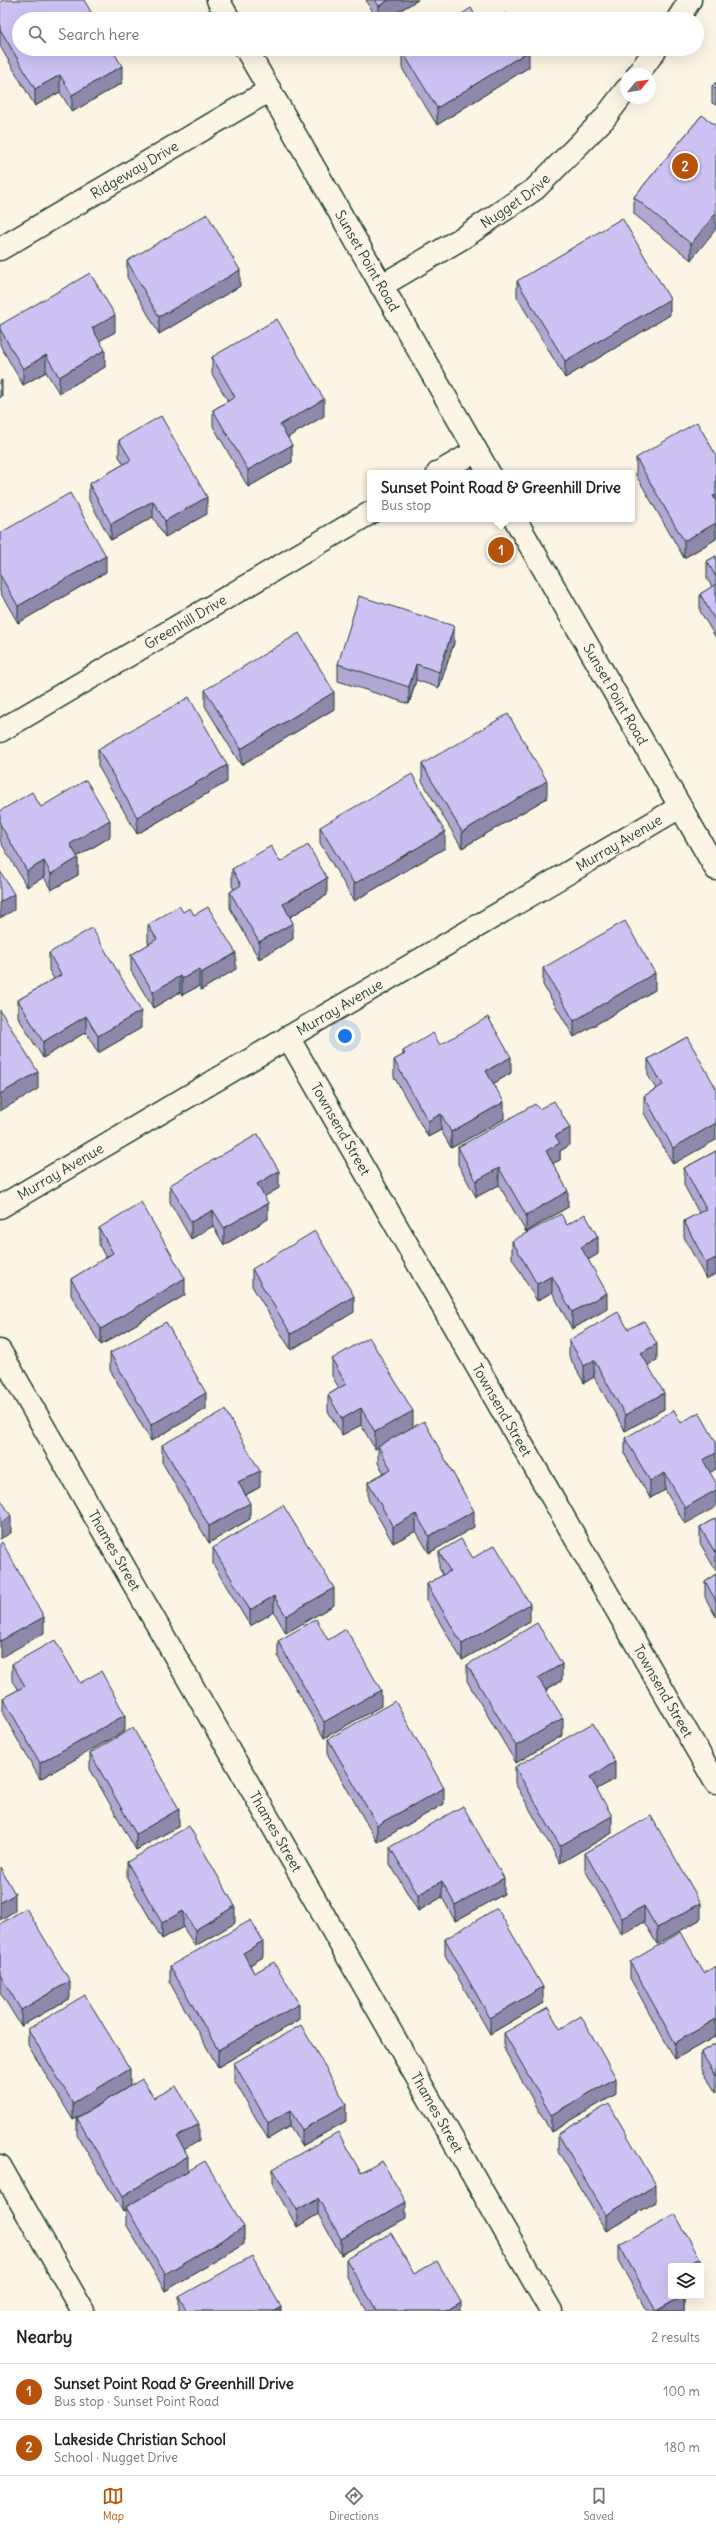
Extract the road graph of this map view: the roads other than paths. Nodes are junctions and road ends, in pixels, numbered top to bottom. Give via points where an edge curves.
1 (218, 0) edge
2 (690, 0) edge
3 (225, 12) edge
4 (682, 12) edge
5 (250, 56) edge
6 (651, 56) edge
7 (642, 68) edge
8 (270, 90) junction
9 (620, 98) edge
10 (0, 249) edge
11 (381, 286) junction
12 (476, 451) junction
13 (443, 470) edge
14 (487, 470) edge
15 (367, 515) edge
16 (517, 522) edge
17 (0, 731) edge
18 (680, 808) junction
19 (716, 869) edge
20 (288, 1037) junction
21 (0, 1208) edge
22 (0, 1351) edge
23 (716, 1782) edge
24 (0, 2166) edge
25 (83, 2311) edge
26 (551, 2311) edge

1 - 3 street
2 - 4 street
5 - 8 street, Sunset Point Road
6 - 7 street
8 - 10 street, Ridgeway Drive
8 - 11 street, Sunset Point Road
9 - 11 street, Nugget Drive via 604,119 535,189 464,237
11 - 12 street, Sunset Point Road
12 - 13 street
12 - 14 street, Sunset Point Road
15 - 17 street, Greenhill Drive
16 - 18 street, Sunset Point Road
18 - 19 street, Sunset Point Road
18 - 20 street, Murray Avenue
20 - 21 street, Murray Avenue
20 - 23 street, Townsend Street
22 - 26 street, Thames Street
24 - 25 street

